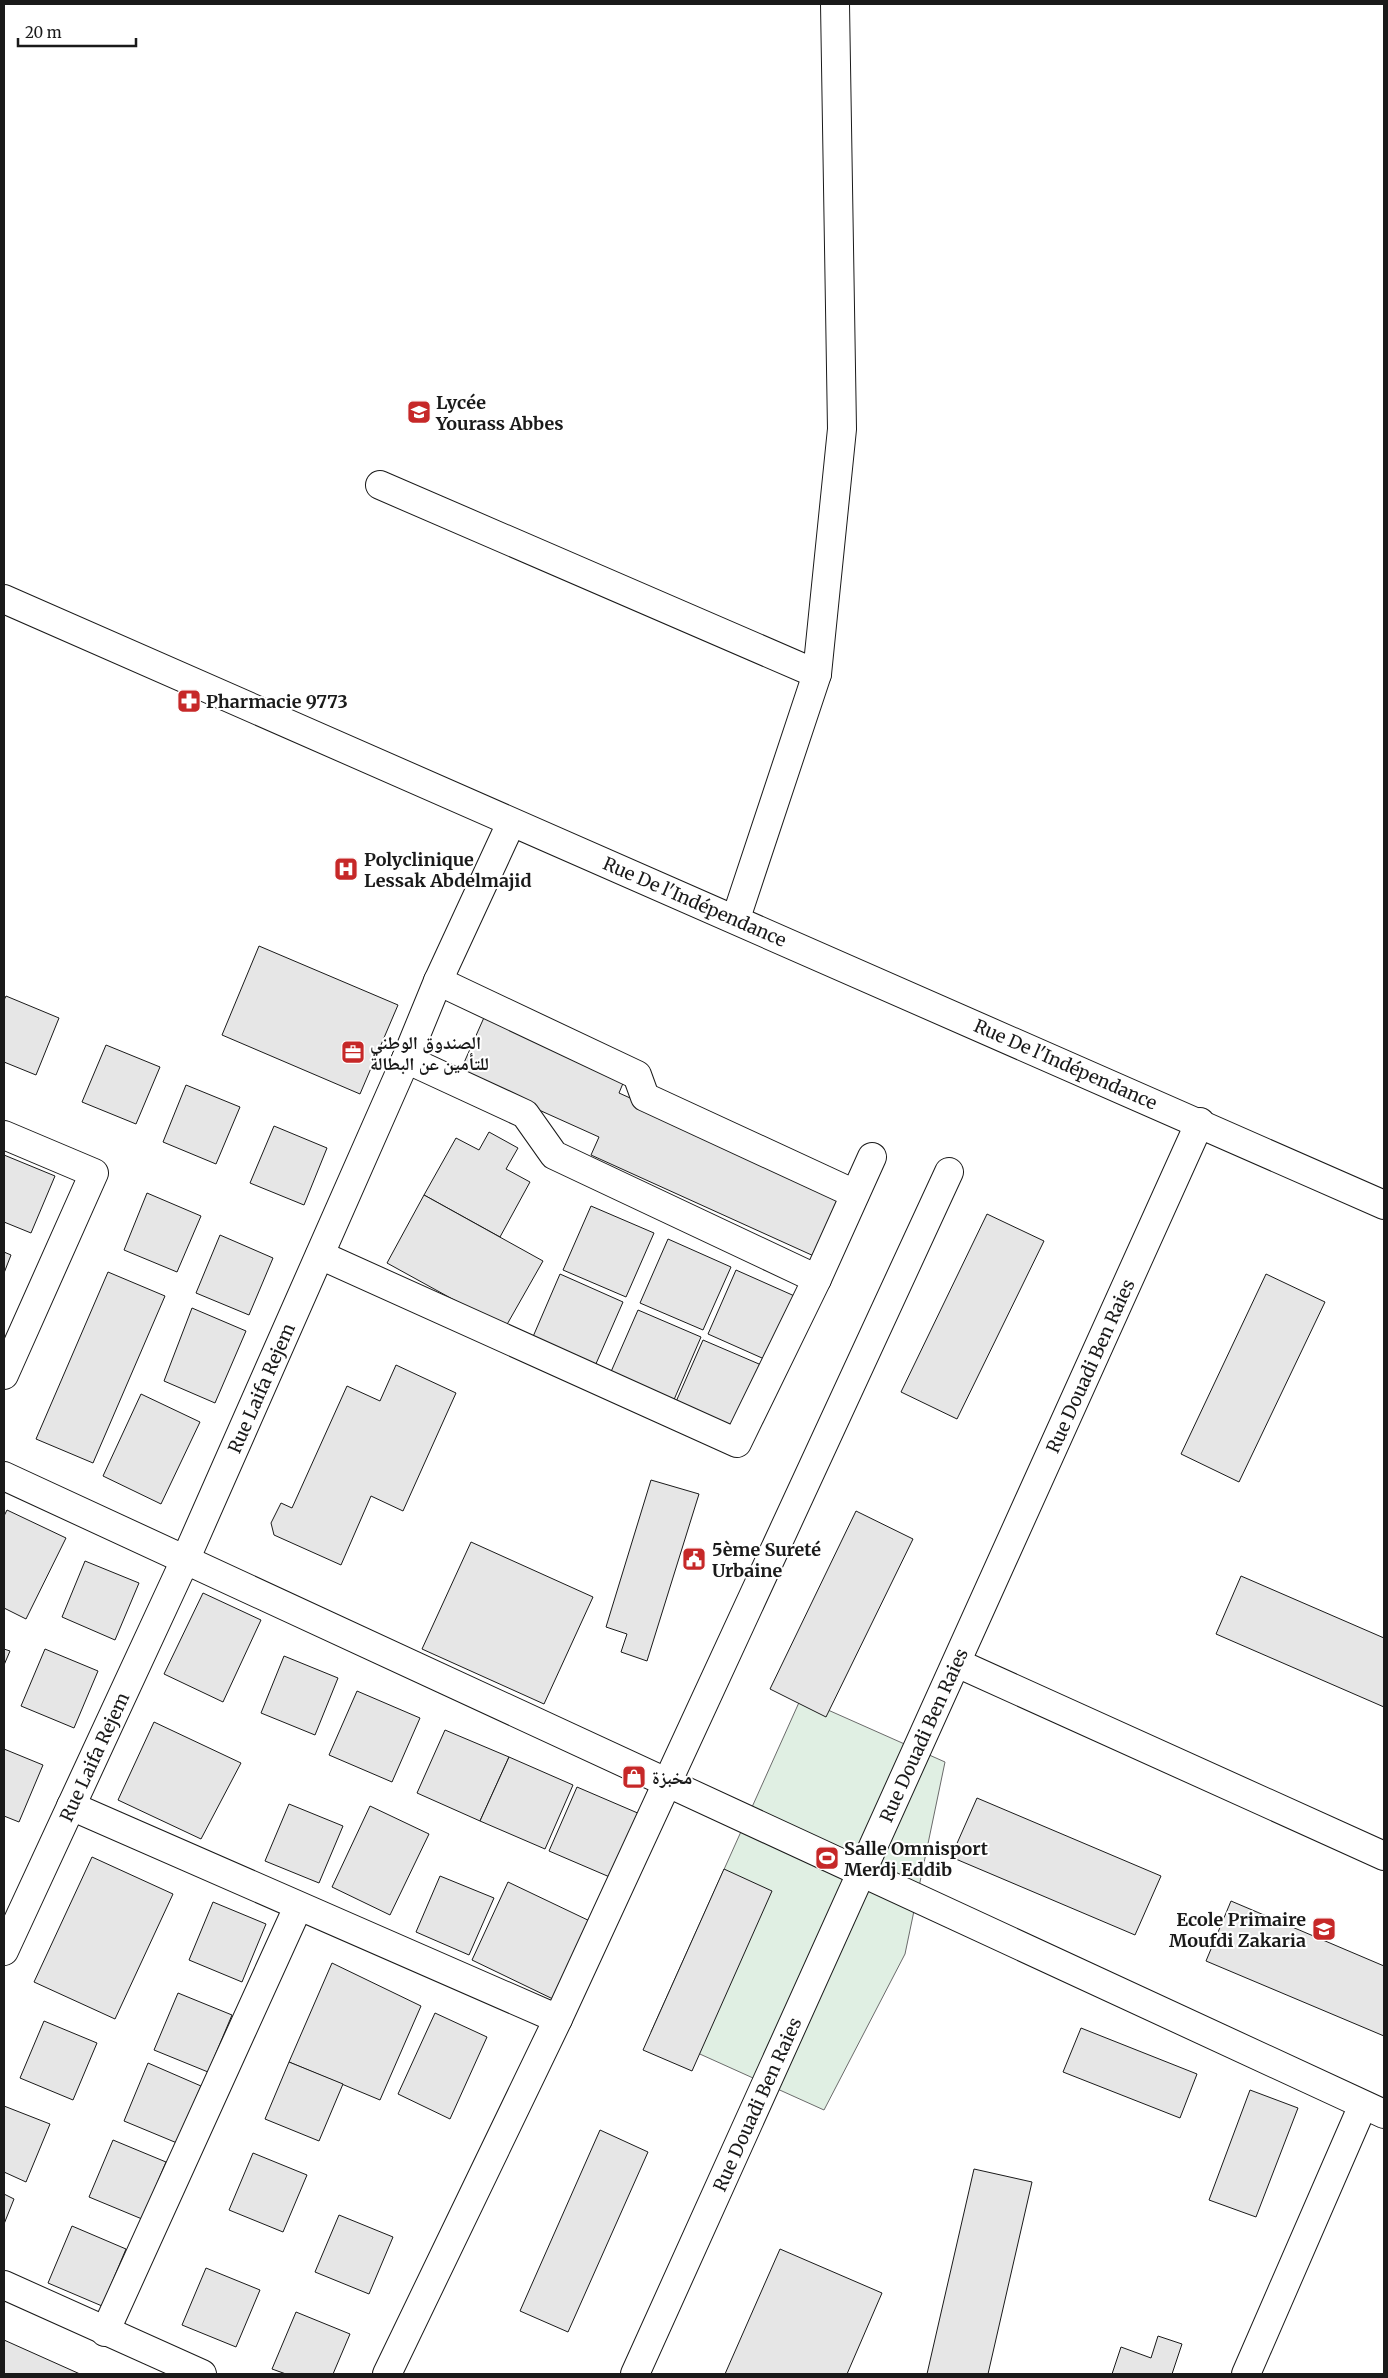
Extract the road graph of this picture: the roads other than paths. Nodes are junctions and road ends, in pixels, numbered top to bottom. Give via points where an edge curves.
1 (834, 4) edge
2 (380, 485) dead end
3 (4, 599) edge
4 (817, 674) junction
5 (511, 823) junction
6 (736, 918) junction
7 (438, 981) junction
8 (406, 1059) junction
9 (1200, 1122) junction
10 (4, 1135) edge
11 (872, 1157) dead end
12 (949, 1172) dead end
13 (855, 1194) junction
14 (1384, 1205) edge
15 (320, 1255) junction
16 (817, 1279) junction
17 (4, 1374) edge
18 (4, 1476) edge
19 (186, 1558) junction
20 (957, 1663) junction
21 (668, 1784) junction
22 (71, 1806) junction
23 (1384, 1856) edge
24 (862, 1874) junction
25 (298, 1907) junction
26 (4, 1951) edge
27 (558, 2019) junction
28 (1374, 2109) edge
29 (4, 2285) edge
30 (105, 2332) junction
31 (202, 2374) edge
32 (387, 2374) edge
33 (635, 2374) edge
34 (1246, 2374) edge

1 - 4 street via 842,429
2 - 4 street
3 - 5 street, Rue De l'Indépendance
4 - 6 street
5 - 6 street, Rue De l'Indépendance
5 - 7 street, Rue Laifa Rejem
6 - 9 street, Rue De l'Indépendance
7 - 8 street, Rue Laifa Rejem
7 - 13 street via 637,1075 645,1097
8 - 15 street, Rue Laifa Rejem
8 - 16 street via 525,1114 554,1156
9 - 14 street, Rue De l'Indépendance
9 - 20 street, Rue Douadi Ben Raies
10 - 17 street via 94,1173
11 - 13 street
12 - 21 street
13 - 16 street
15 - 16 street via 737,1442
15 - 19 street, Rue Laifa Rejem
18 - 19 street
19 - 21 street
19 - 22 street, Rue Laifa Rejem
20 - 23 street
20 - 24 street, Rue Douadi Ben Raies
21 - 24 street
21 - 27 street
22 - 25 street
22 - 26 street, Rue Laifa Rejem
24 - 28 street
24 - 33 street, Rue Douadi Ben Raies
25 - 27 street
25 - 30 street
27 - 32 street
28 - 34 street
29 - 30 street
30 - 31 street

